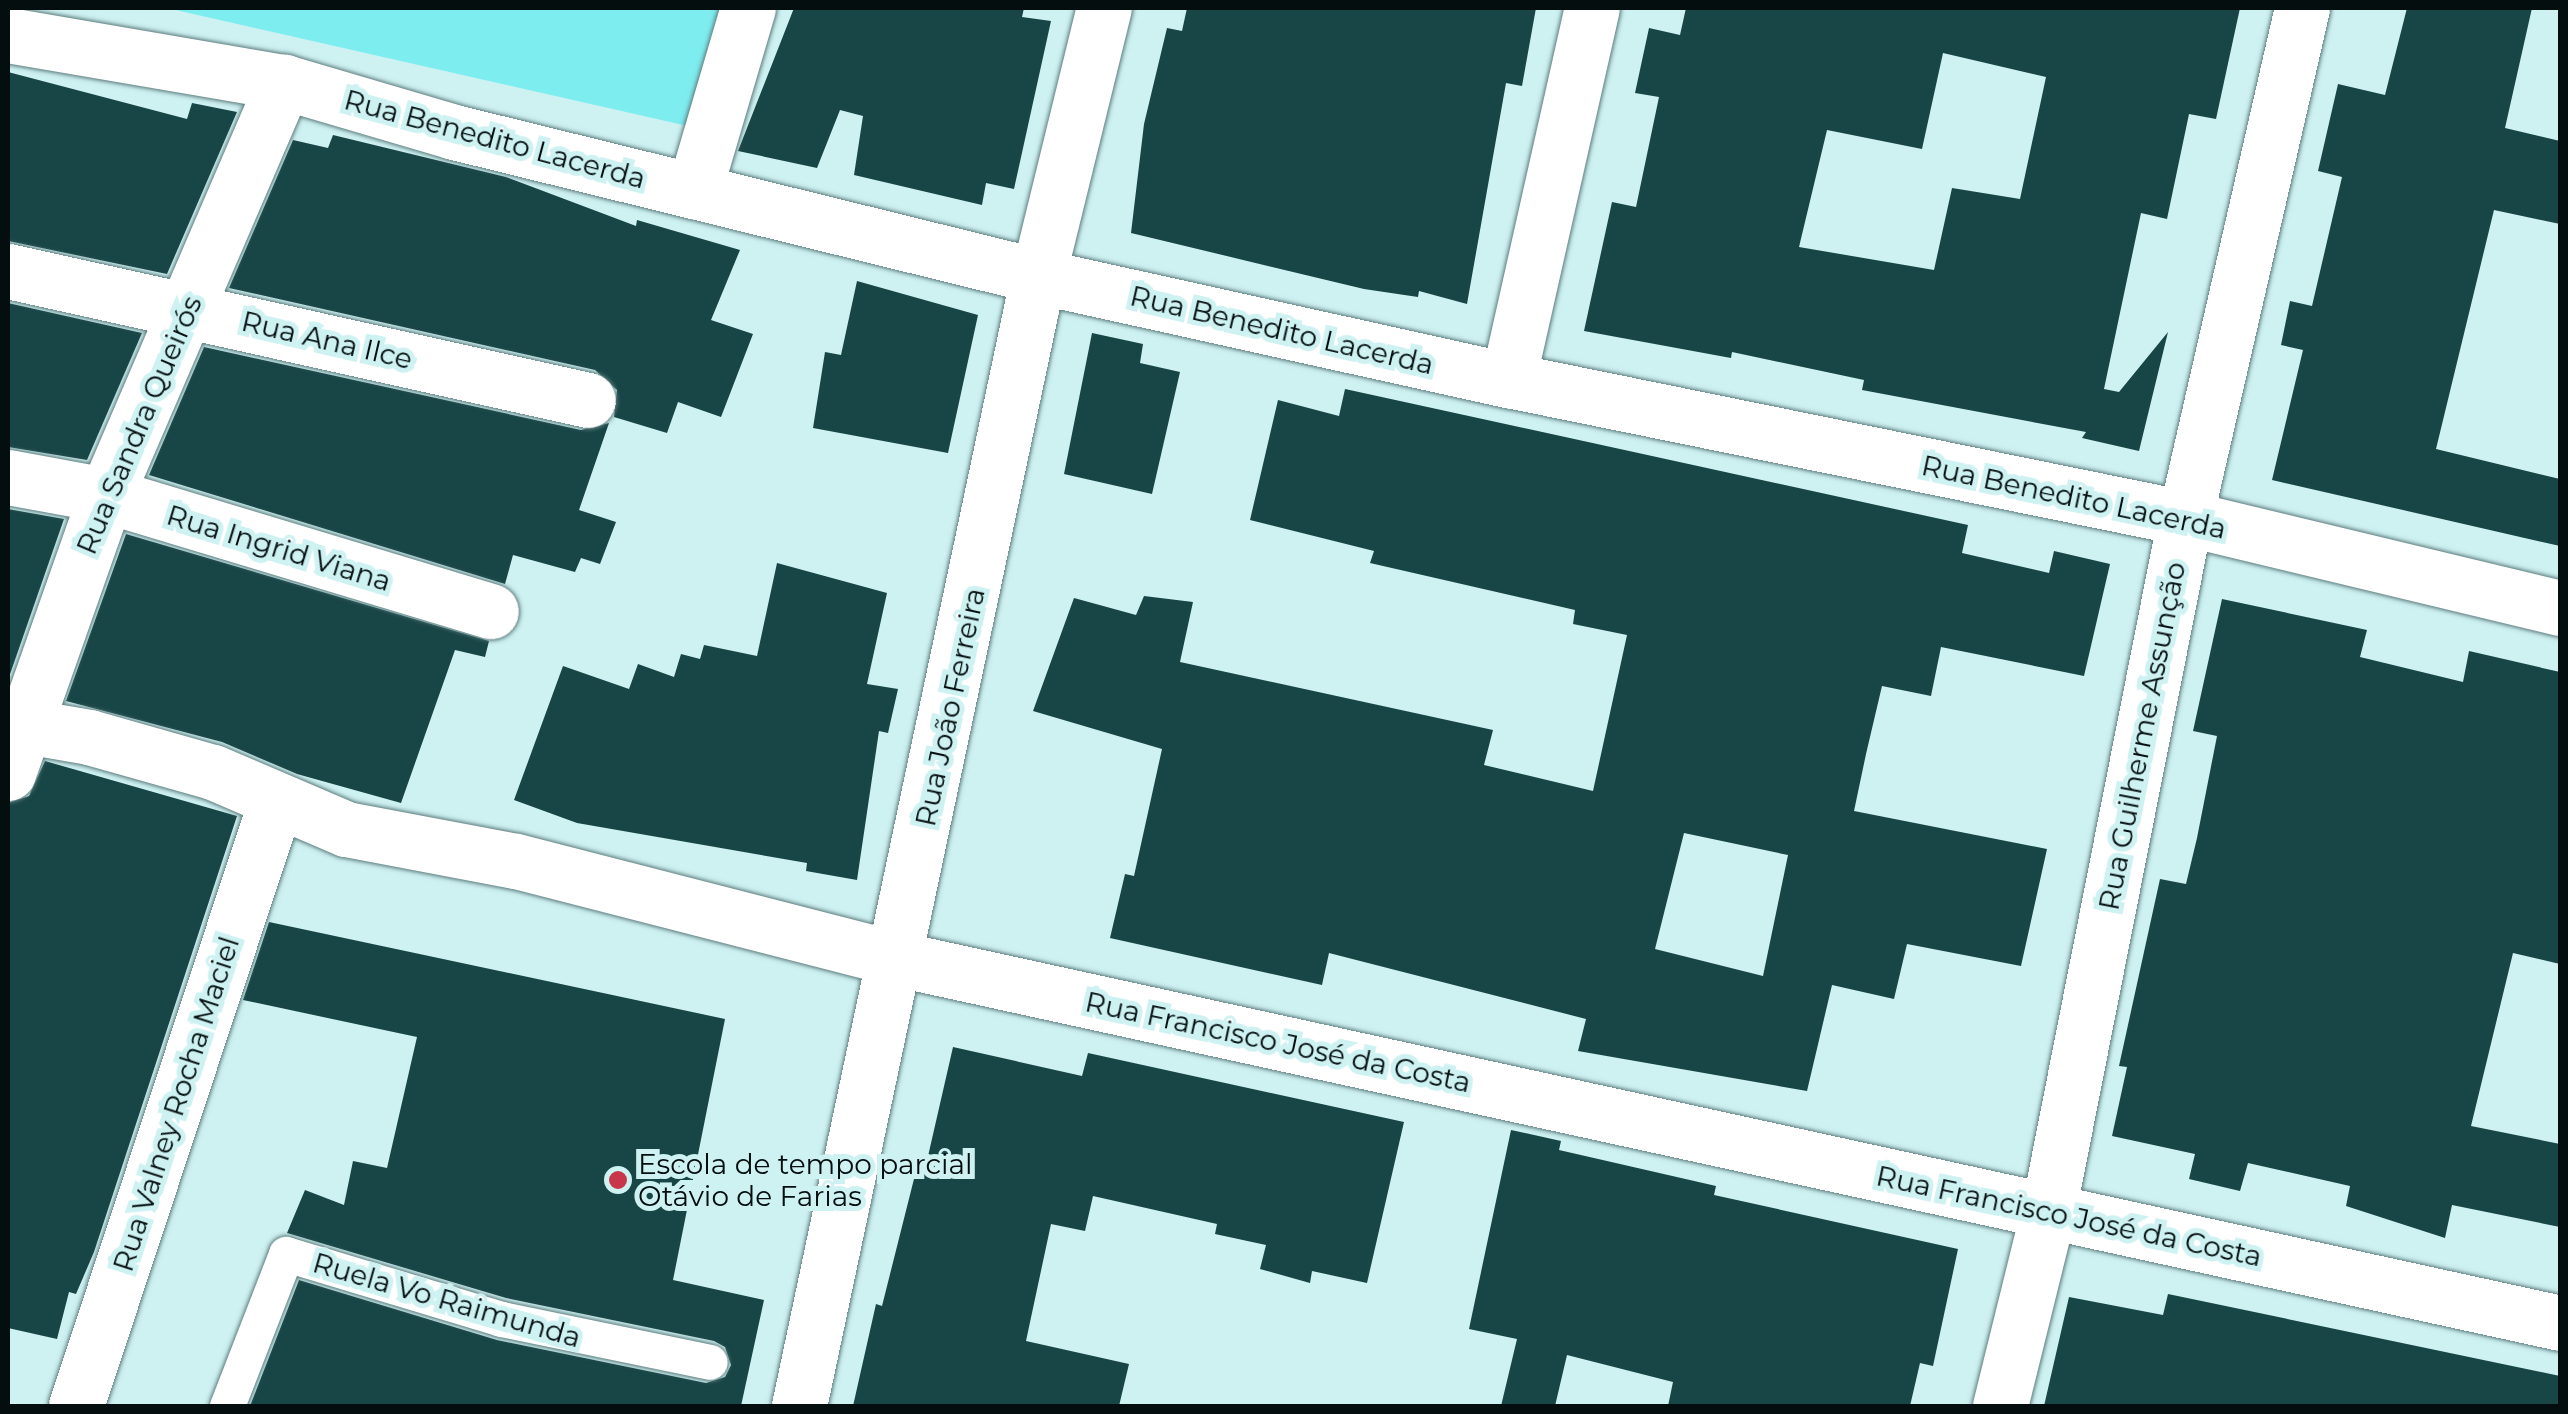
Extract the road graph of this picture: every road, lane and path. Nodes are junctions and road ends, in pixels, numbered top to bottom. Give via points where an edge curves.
1 (748, 8) edge
2 (1104, 8) edge
3 (1592, 8) edge
4 (2302, 8) edge
5 (8, 35) edge
6 (284, 82) junction
7 (694, 191) junction
8 (8, 271) edge
9 (1038, 276) junction
10 (189, 309) junction
11 (1508, 380) junction
12 (588, 400) dead end
13 (8, 477) edge
14 (106, 496) junction
15 (2184, 518) junction
16 (2560, 608) edge
17 (491, 612) dead end
18 (13, 741) edge
19 (276, 801) junction
20 (898, 959) junction
21 (2048, 1212) junction
22 (2560, 1323) edge
23 (710, 1362) dead end
24 (76, 1406) edge
25 (226, 1406) edge
26 (798, 1406) edge
27 (2000, 1406) edge

1 - 7 street
2 - 9 street, Rua João Ferreira
3 - 11 street
4 - 15 street, Rua Guilherme Assunção
5 - 6 street, Rua Benedito Lacerda
6 - 7 street, Rua Benedito Lacerda
6 - 10 street, Rua Sandra Queirós
7 - 9 street, Rua Benedito Lacerda
8 - 10 street, Rua Ana Ilce
9 - 11 street, Rua Benedito Lacerda
9 - 20 street, Rua João Ferreira
10 - 12 street, Rua Ana Ilce
10 - 14 street, Rua Sandra Queirós
11 - 15 street, Rua Benedito Lacerda
13 - 14 street, Rua Ingrid Viana
14 - 17 street, Rua Ingrid Viana
14 - 18 street, Rua Sandra Queirós
15 - 16 street, Rua Benedito Lacerda
15 - 21 street, Rua Guilherme Assunção
18 - 19 street, Rua Francisco José da Costa via 89,737 213,772
19 - 20 street, Rua Francisco José da Costa via 346,829 516,861
19 - 24 street, Rua Valney Rocha Maciel
20 - 21 street, Rua Francisco José da Costa
20 - 26 street, Rua João Ferreira
21 - 22 street, Rua Francisco José da Costa
21 - 27 street, Rua Guilherme Assunção
23 - 25 lane, Ruela Vo Raimunda via 500,1318 286,1254

